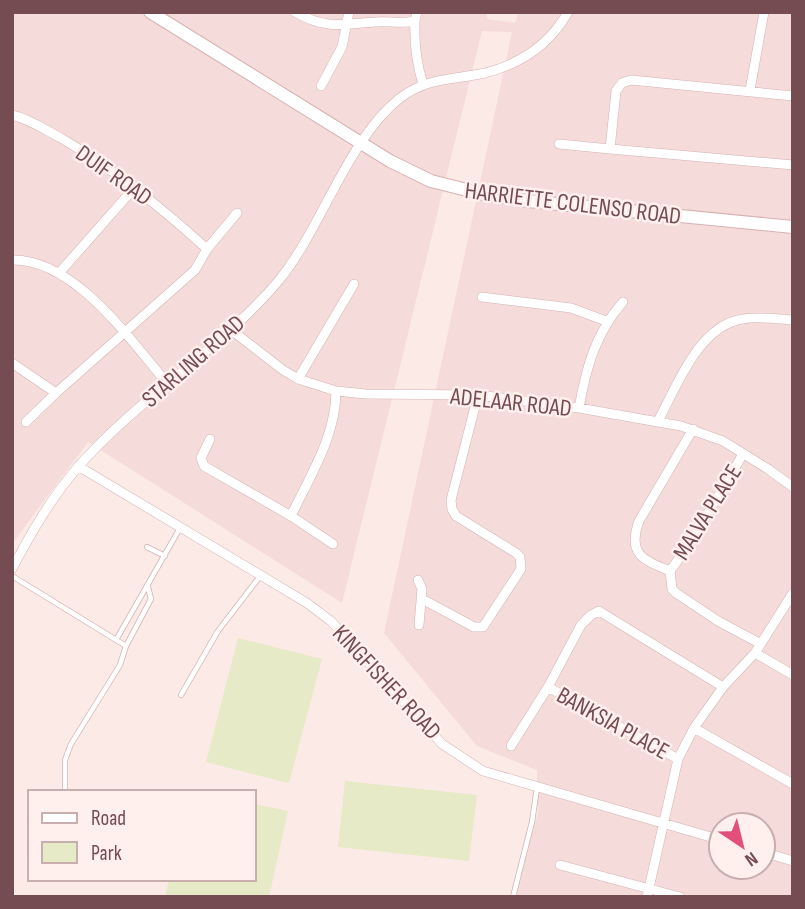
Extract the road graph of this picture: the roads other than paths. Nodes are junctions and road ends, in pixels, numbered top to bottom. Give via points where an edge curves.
1 (150, 12) edge
2 (295, 12) edge
3 (349, 12) edge
4 (568, 12) edge
5 (764, 12) edge
6 (416, 16) edge
7 (348, 25) junction
8 (423, 84) junction
9 (320, 86) dead end
10 (750, 90) junction
11 (793, 96) edge
12 (12, 115) edge
13 (361, 143) junction
14 (559, 144) dead end
15 (610, 149) junction
16 (793, 165) edge
17 (135, 187) junction
18 (237, 213) dead end
19 (793, 227) edge
20 (207, 249) junction
21 (12, 260) edge
22 (60, 272) junction
23 (354, 284) dead end
24 (482, 297) dead end
25 (624, 302) dead end
26 (793, 320) edge
27 (606, 321) junction
28 (230, 329) junction
29 (125, 334) junction
30 (12, 363) edge
31 (298, 379) junction
32 (167, 383) junction
33 (336, 391) junction
34 (56, 393) junction
35 (478, 395) junction
36 (579, 408) junction
37 (658, 421) junction
38 (26, 422) dead end
39 (694, 429) junction
40 (210, 439) dead end
41 (743, 454) junction
42 (78, 466) junction
43 (793, 487) edge
44 (291, 516) junction
45 (181, 526) junction
46 (333, 544) dead end
47 (147, 547) dead end
48 (164, 556) junction
49 (12, 569) edge
50 (670, 571) junction
51 (262, 575) junction
52 (12, 576) edge
53 (418, 580) dead end
54 (147, 586) junction
55 (793, 593) edge
56 (422, 599) junction
57 (419, 625) dead end
58 (116, 640) junction
59 (126, 646) junction
60 (758, 649) junction
61 (793, 675) edge
62 (548, 687) junction
63 (723, 687) junction
64 (181, 695) dead end
65 (694, 728) junction
66 (511, 746) dead end
67 (678, 759) junction
68 (793, 784) edge
69 (537, 787) junction
70 (65, 790) edge
71 (664, 823) junction
72 (707, 836) edge
73 (560, 865) dead end
74 (647, 892) edge
75 (513, 897) edge
76 (680, 897) edge

1 - 13 street, HARRIETTE COLENSO ROAD
2 - 7 street via 328,26
3 - 7 street
4 - 8 street via 546,41 523,58 485,72
5 - 10 street
6 - 7 street
6 - 8 street via 414,44
7 - 9 street via 339,54
8 - 13 street, STARLING ROAD via 399,99
10 - 11 street
10 - 15 street via 622,83
12 - 17 street, DUIF ROAD via 99,161
13 - 19 street, HARRIETTE COLENSO ROAD via 431,181 483,194
13 - 28 street, STARLING ROAD via 283,275
14 - 15 street
15 - 16 street
17 - 20 street, DUIF ROAD
17 - 22 street
18 - 20 street
20 - 29 street via 195,270
21 - 22 street via 28,260
22 - 29 street via 81,287
23 - 31 street
24 - 27 street via 571,308
25 - 27 street
26 - 37 street via 741,319 710,333
27 - 36 street via 584,378
28 - 31 street, ADELAAR ROAD
28 - 32 street, STARLING ROAD
29 - 32 street
29 - 34 street
30 - 34 street
31 - 33 street, ADELAAR ROAD
32 - 42 street, STARLING ROAD
33 - 35 street, ADELAAR ROAD
33 - 44 street via 332,428
34 - 38 street
35 - 36 street, ADELAAR ROAD
35 - 56 street via 452,509 456,516 516,553 521,569 487,625 480,628
36 - 37 street, ADELAAR ROAD
37 - 39 street, ADELAAR ROAD
39 - 41 street, ADELAAR ROAD
39 - 50 street via 634,538 640,556
40 - 44 street via 201,458 204,466
41 - 43 street, ADELAAR ROAD
41 - 50 street, MALVA PLACE
42 - 45 street, KINGFISHER ROAD
42 - 49 street, STARLING ROAD via 37,522
44 - 46 street
45 - 48 lane
45 - 51 street, KINGFISHER ROAD
47 - 48 lane
48 - 54 lane
50 - 60 street via 676,593
51 - 64 lane via 218,631
51 - 69 street, KINGFISHER ROAD via 331,621 442,744 483,771
52 - 58 lane
53 - 56 street
54 - 58 lane
54 - 59 lane via 151,599
55 - 60 street
56 - 57 street
58 - 59 lane
59 - 70 lane via 120,665 71,744 65,760
60 - 61 street
60 - 63 street
62 - 63 street via 581,625 599,611
62 - 66 street
62 - 67 street, BANKSIA PLACE
63 - 65 street
65 - 67 street
65 - 68 street
67 - 71 street
69 - 71 street, KINGFISHER ROAD
69 - 75 lane
71 - 72 street, KINGFISHER ROAD
71 - 74 street
73 - 74 street
74 - 76 street

